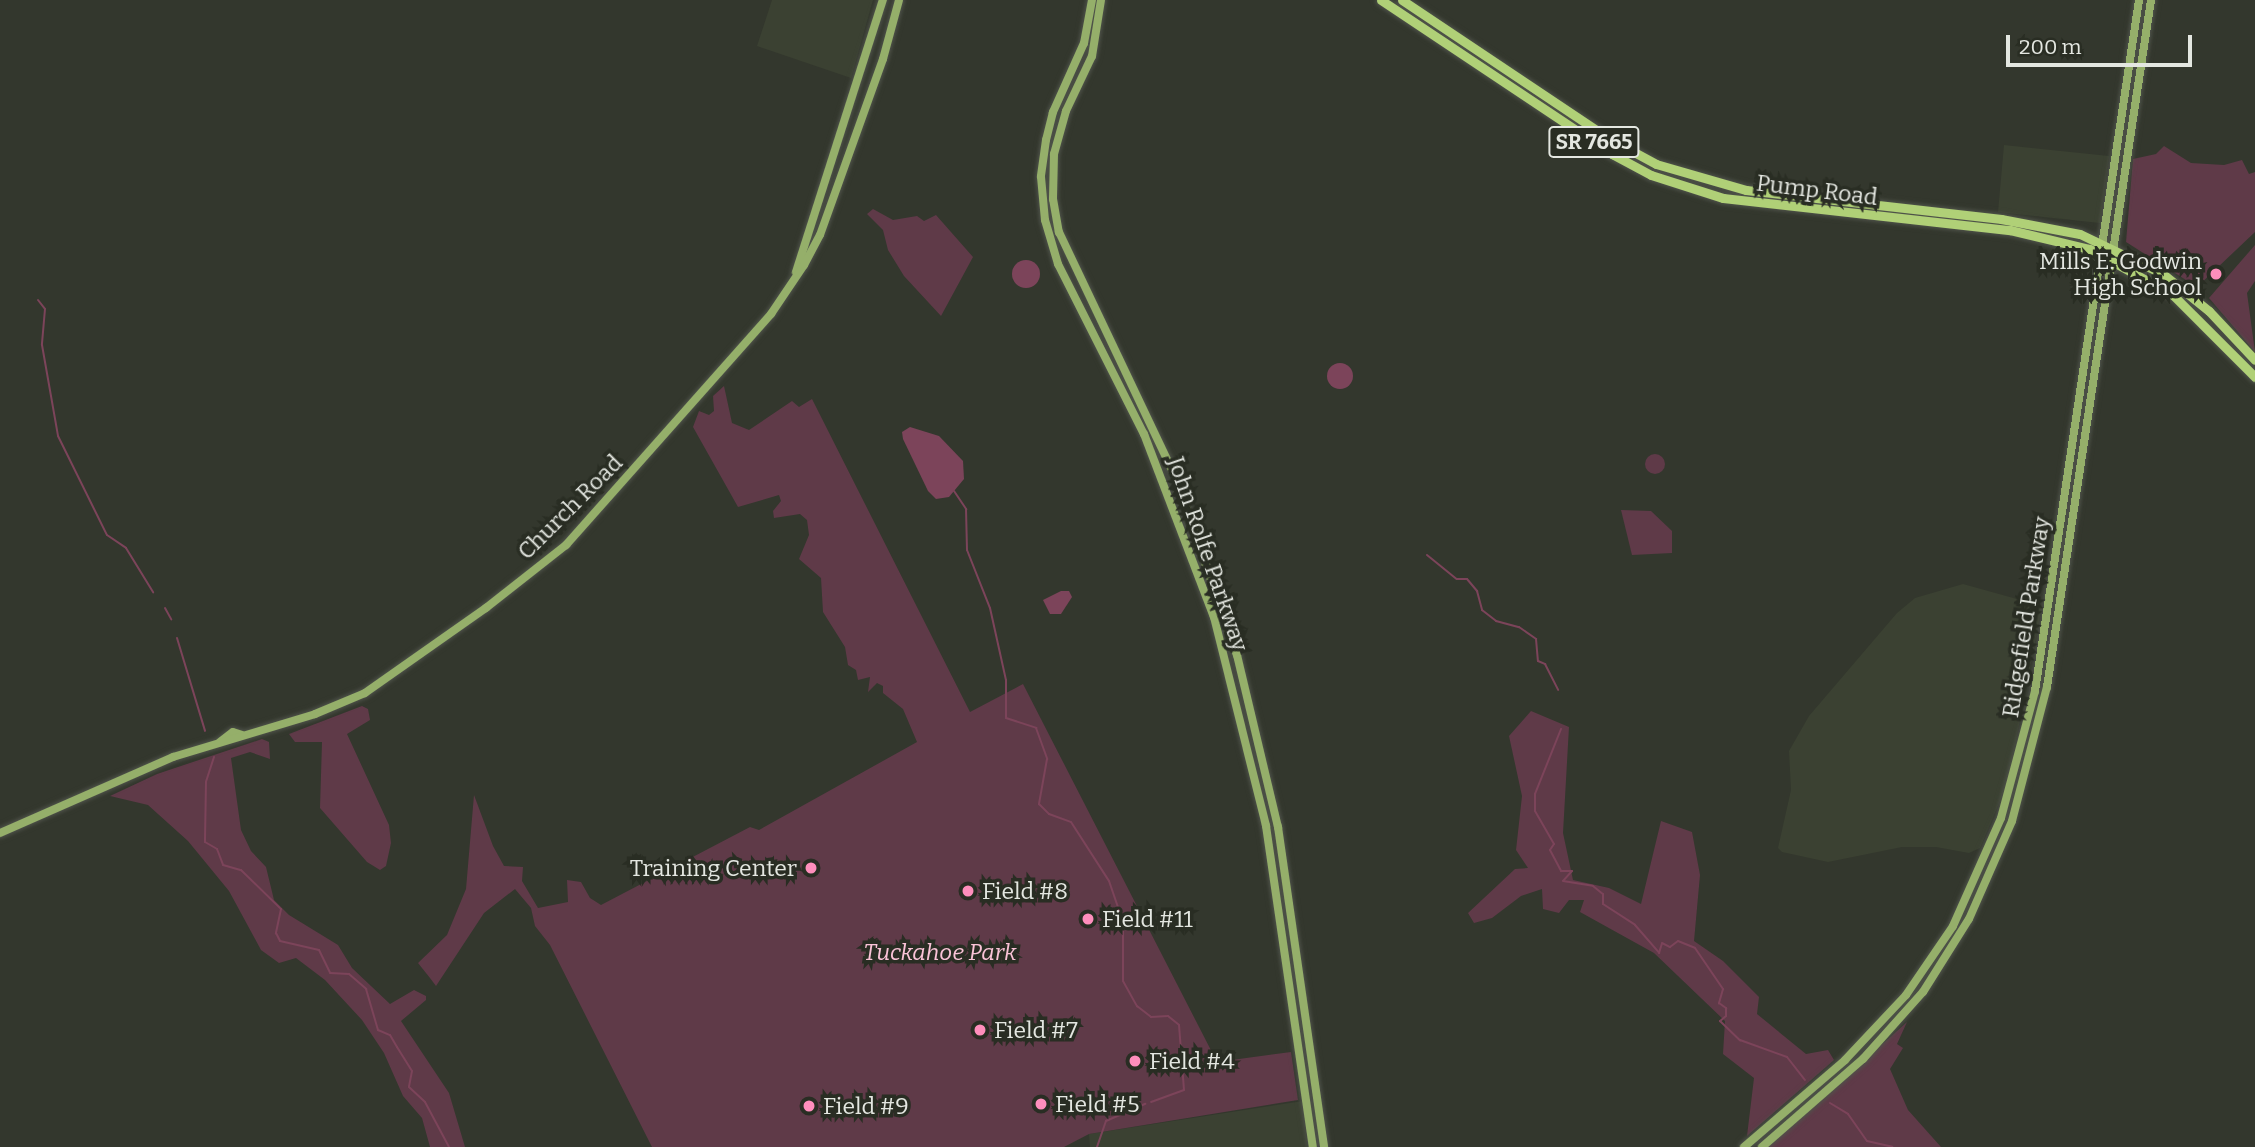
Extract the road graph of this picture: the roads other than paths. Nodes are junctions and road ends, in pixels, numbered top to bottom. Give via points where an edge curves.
1 (883, 0) edge
2 (899, 0) edge
3 (1092, 0) edge
4 (1101, 0) edge
5 (1381, 0) edge
6 (1402, 0) edge
7 (2140, 0) edge
8 (2151, 0) edge
9 (2103, 243) junction
10 (2114, 247) junction
11 (2101, 253) junction
12 (2112, 258) junction
13 (796, 275) junction
14 (2255, 360) edge
15 (2255, 377) edge
16 (0, 834) edge
17 (1313, 1147) edge
18 (1324, 1147) edge
19 (1744, 1147) edge
20 (1762, 1147) edge

1 - 13 main road, Church Road
2 - 13 main road, Church Road via 886,51 820,235
3 - 17 main road, John Rolfe Parkway via 1084,43 1053,111 1046,140 1041,177 1045,219 1058,264 1149,445 1214,617 1264,813
4 - 18 main road, John Rolfe Parkway via 1092,56 1066,111 1054,154 1053,199 1059,232 1171,468 1237,655 1278,827
5 - 11 main road, Pump Road / SR 7665 via 1612,154 1671,183 1748,202 2022,232
6 - 9 main road, Pump Road / SR 7665 via 1610,139 1676,173 1746,190 2039,224
7 - 9 main road, Ridgefield Parkway
8 - 10 main road, Ridgefield Parkway
9 - 10 main road, Pump Road / SR 7665
9 - 11 main road, Ridgefield Parkway
10 - 12 main road, Ridgefield Parkway
10 - 14 main road, Pump Road / SR 7665 via 2150,265 2187,292
11 - 12 main road, Pump Road / SR 7665
11 - 19 main road, Ridgefield Parkway via 2035,691 2016,772 1988,851 1953,926 1894,1010 1846,1060
12 - 15 main road, Pump Road / SR 7665 via 2173,295
12 - 20 main road, Ridgefield Parkway via 2046,696 2026,779 1997,859 1963,931 1912,1006 1863,1059
13 - 16 main road, Church Road via 757,330 607,502 545,564 371,690 242,735 233,732 220,742 149,766

